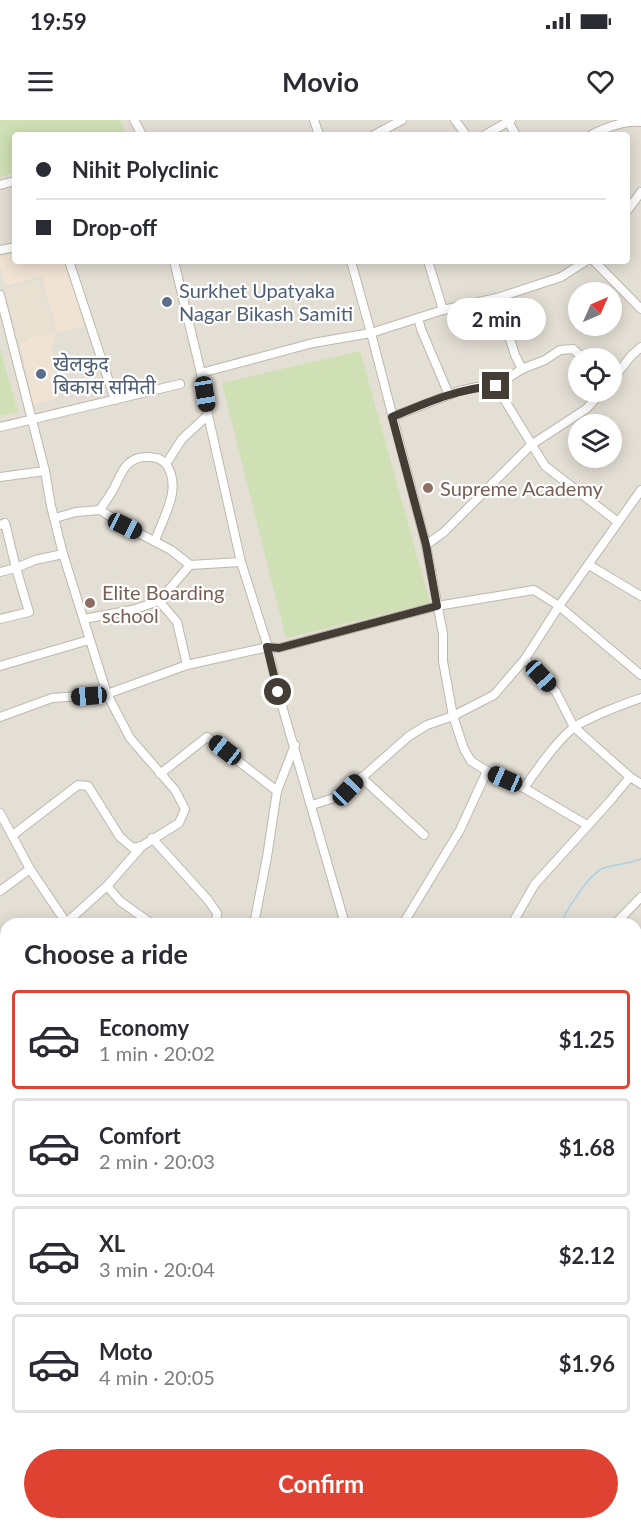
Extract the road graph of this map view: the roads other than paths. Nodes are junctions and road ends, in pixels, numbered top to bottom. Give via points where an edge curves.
1 (402, 120) edge
2 (509, 121) edge
3 (641, 122) edge
4 (380, 132) edge
5 (490, 132) edge
6 (600, 132) edge
7 (641, 192) edge
8 (630, 207) edge
9 (70, 264) edge
10 (175, 264) edge
11 (352, 264) edge
12 (429, 264) edge
13 (581, 264) edge
14 (597, 264) edge
15 (0, 294) edge
16 (496, 298) junction
17 (641, 309) edge
18 (443, 310) junction
19 (418, 318) junction
20 (372, 333) junction
21 (641, 347) edge
22 (568, 349) edge
23 (622, 367) edge
24 (522, 369) junction
25 (201, 373) junction
26 (180, 384) dead end
27 (496, 386) junction
28 (449, 394) junction
29 (115, 400) junction
30 (593, 402) edge
31 (208, 415) junction
32 (392, 417) junction
33 (32, 421) junction
34 (0, 427) edge
35 (531, 445) junction
36 (166, 464) junction
37 (45, 471) junction
38 (0, 477) edge
39 (641, 490) edge
40 (100, 510) junction
41 (55, 518) junction
42 (618, 522) junction
43 (0, 525) edge
44 (155, 541) junction
45 (426, 545) junction
46 (63, 554) junction
47 (241, 562) junction
48 (190, 565) junction
49 (590, 565) junction
50 (16, 568) junction
51 (0, 572) edge
52 (641, 596) edge
53 (159, 601) junction
54 (437, 606) junction
55 (559, 606) junction
56 (0, 619) edge
57 (84, 619) junction
58 (89, 640) junction
59 (267, 647) junction
60 (525, 659) junction
61 (187, 665) junction
62 (0, 666) edge
63 (641, 675) edge
64 (107, 694) junction
65 (641, 698) edge
66 (453, 716) junction
67 (0, 717) edge
68 (574, 727) junction
69 (295, 744) junction
70 (487, 771) junction
71 (160, 774) junction
72 (361, 777) junction
73 (630, 777) junction
74 (641, 784) edge
75 (524, 788) junction
76 (277, 791) junction
77 (312, 805) junction
78 (0, 813) edge
79 (587, 825) junction
80 (13, 835) junction
81 (424, 835) dead end
82 (152, 838) junction
83 (142, 846) junction
84 (30, 869) junction
85 (107, 886) junction
86 (0, 891) edge
87 (641, 897) edge
88 (64, 918) edge
89 (72, 918) edge
90 (144, 918) edge
91 (216, 918) edge
92 (255, 918) edge
93 (343, 918) edge
94 (408, 918) edge
95 (515, 918) edge
96 (621, 918) edge

1 - 4 street
2 - 5 street
3 - 6 street
7 - 8 street
9 - 29 street
10 - 25 street
11 - 20 street
12 - 18 street
13 - 16 street via 561,277
14 - 17 street
15 - 33 street
16 - 18 street
16 - 24 street
18 - 19 street
19 - 20 street
19 - 28 street
20 - 25 street via 314,343
20 - 32 street
21 - 23 street
22 - 24 street
24 - 27 street
25 - 31 street
26 - 29 street
27 - 28 street
27 - 35 street
28 - 32 street
29 - 33 street
30 - 35 street
31 - 36 street via 182,439
31 - 47 street
32 - 45 street
33 - 34 street
33 - 37 street
35 - 42 street via 545,466
35 - 45 street
36 - 40 street via 159,458 131,461 121,470
36 - 44 street via 174,487
37 - 38 street
37 - 41 street
39 - 42 street
40 - 41 street
40 - 44 street
41 - 46 street
42 - 49 street
43 - 50 street via 5,523
44 - 48 street
45 - 54 street
46 - 50 street
46 - 57 street
47 - 48 street
47 - 59 street
48 - 53 street
49 - 52 street
49 - 55 street
50 - 51 street
50 - 56 street via 29,612
53 - 57 street
53 - 61 street via 177,622
54 - 55 street via 534,590
54 - 59 street via 279,648
54 - 66 street
55 - 60 street
55 - 63 street
57 - 58 street
58 - 62 street
58 - 64 street
59 - 61 street
59 - 69 street
60 - 66 street via 494,695
60 - 68 street via 556,693
61 - 64 street
64 - 67 street via 52,698
64 - 71 street via 130,738
65 - 68 street
66 - 70 street via 471,761
66 - 72 street via 409,736
68 - 73 street
68 - 75 street
69 - 76 street
69 - 77 street
70 - 75 street
70 - 94 street via 460,830
71 - 76 street via 207,736
71 - 82 street via 185,809 179,823
72 - 77 street via 334,798
72 - 81 street
73 - 74 street
73 - 79 street
75 - 79 street
76 - 92 street
77 - 93 street
78 - 80 street
79 - 95 street via 535,884
80 - 83 street via 78,785 88,786 128,846
80 - 84 street
82 - 83 street
82 - 91 street via 208,900
83 - 85 street
84 - 86 street
84 - 88 street
85 - 89 street
85 - 90 street
87 - 96 street

